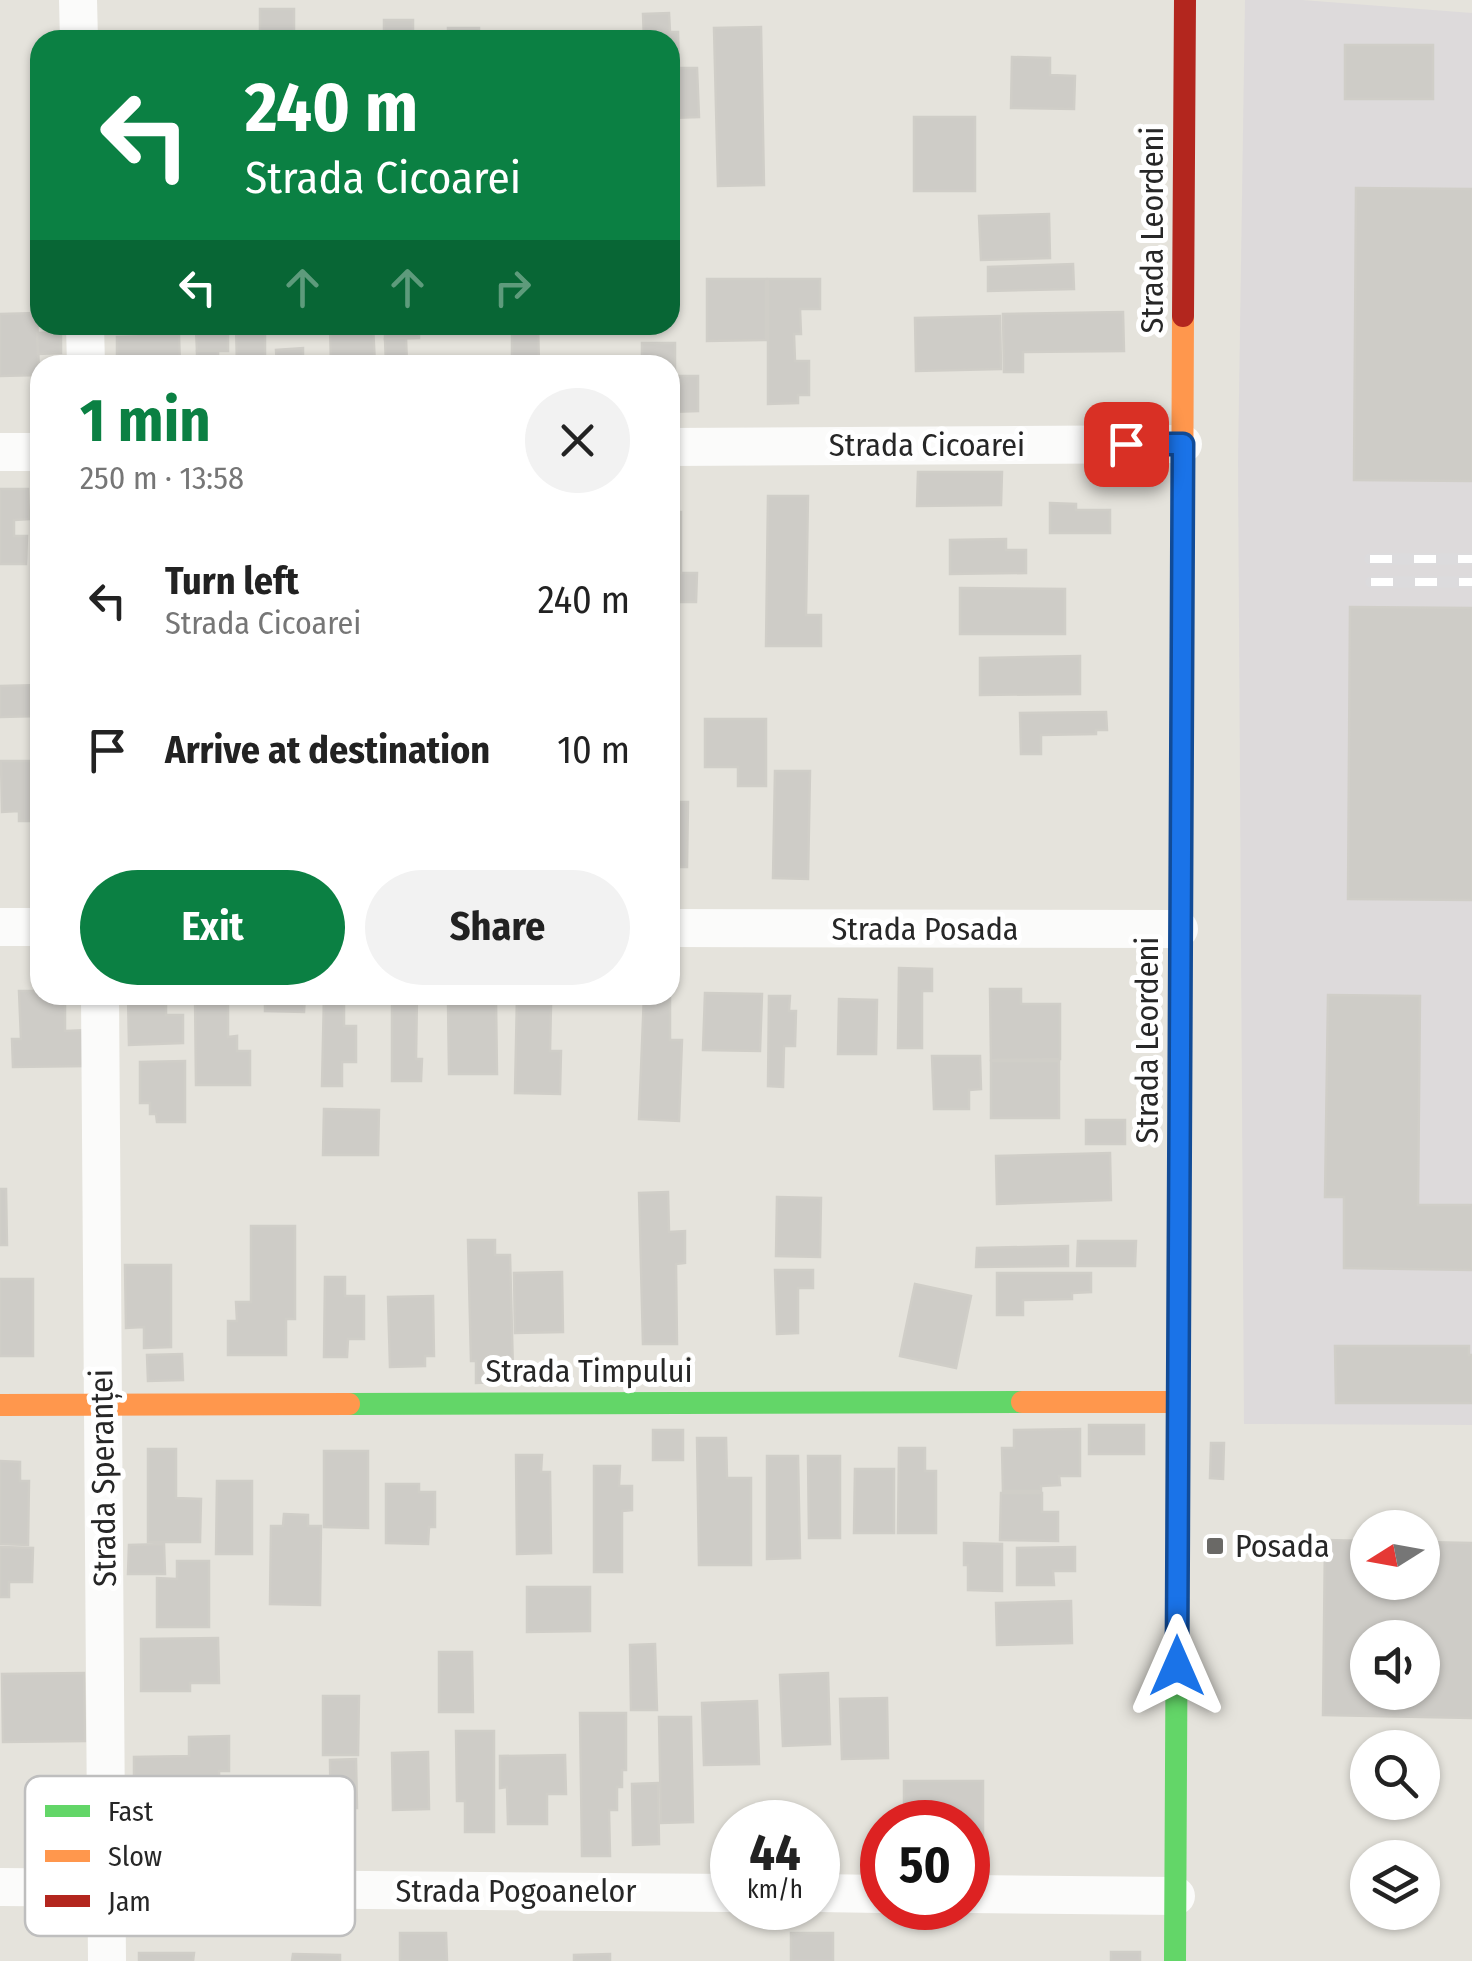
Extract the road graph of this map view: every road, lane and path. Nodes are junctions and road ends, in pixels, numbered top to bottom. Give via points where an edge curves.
1 (78, 0) edge
2 (1186, 0) edge
3 (79, 30) edge
4 (1183, 444) junction
5 (680, 447) edge
6 (0, 452) edge
7 (30, 452) edge
8 (0, 928) edge
9 (30, 928) edge
10 (680, 928) edge
11 (1179, 929) junction
12 (100, 1005) edge
13 (1178, 1402) junction
14 (102, 1404) junction
15 (0, 1405) edge
16 (106, 1776) edge
17 (0, 1887) edge
18 (25, 1887) edge
19 (355, 1891) edge
20 (710, 1893) edge
21 (990, 1894) edge
22 (1176, 1896) junction
23 (106, 1936) edge
24 (106, 1961) edge
25 (1175, 1961) edge

1 - 3 street
2 - 4 main road, Strada Leordeni
4 - 5 street, Strada Cicoarei
4 - 11 main road, Strada Leordeni
6 - 7 street
8 - 9 street
10 - 11 street, Strada Posada
11 - 13 main road, Strada Leordeni
12 - 14 street, Strada Speranței
13 - 14 main road, Strada Timpului
13 - 22 main road, Strada Leordeni
14 - 15 main road, Strada Timpului
14 - 16 street, Strada Speranței
17 - 18 street, Strada Pogoanelor
19 - 20 street, Strada Pogoanelor
21 - 22 street
22 - 25 main road, Strada Leordeni
23 - 24 street, Strada Speranței

